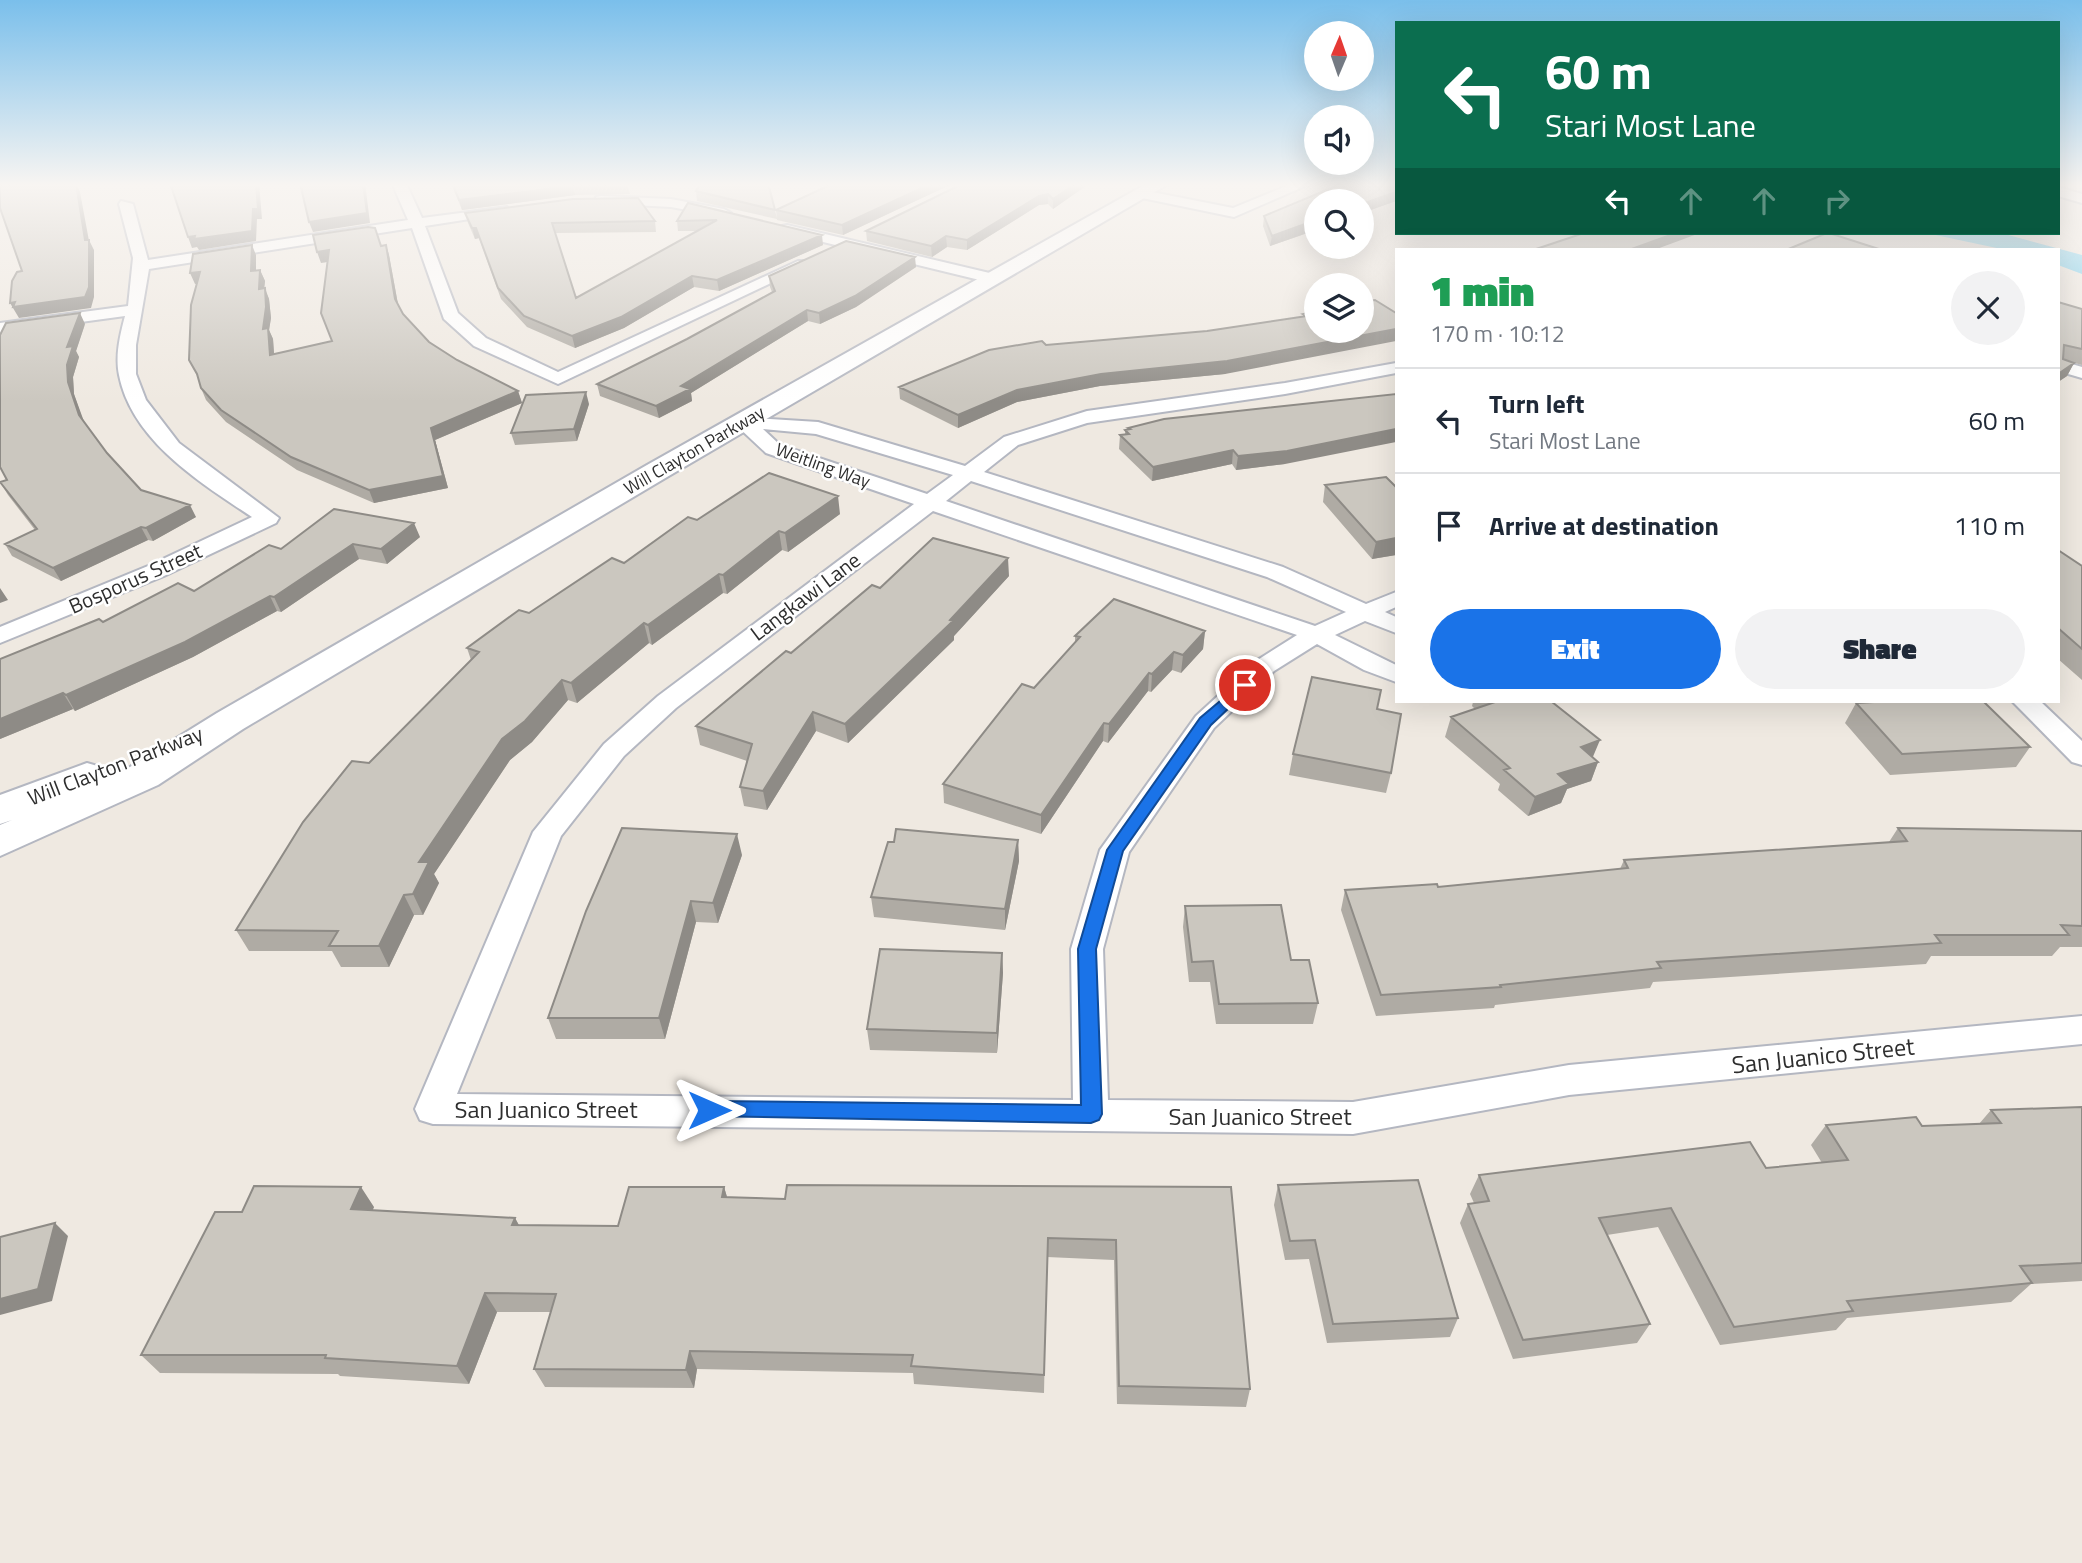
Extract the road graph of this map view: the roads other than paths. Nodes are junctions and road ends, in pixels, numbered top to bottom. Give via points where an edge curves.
1 (139, 256) edge
2 (205, 256) edge
3 (428, 256) edge
4 (820, 256) edge
5 (901, 256) edge
6 (1031, 256) edge
7 (141, 266) junction
8 (992, 278) junction
9 (135, 310) junction
10 (0, 328) edge
11 (2060, 366) edge
12 (1395, 368) edge
13 (2082, 373) edge
14 (743, 421) junction
15 (967, 473) junction
16 (928, 502) junction
17 (1395, 598) edge
18 (1364, 611) junction
19 (1395, 626) edge
20 (1316, 634) junction
21 (0, 636) edge
22 (1395, 674) edge
23 (2027, 703) edge
24 (230, 721) junction
25 (2082, 756) edge
26 (0, 810) edge
27 (0, 842) edge
28 (2082, 1030) edge
29 (433, 1109) joint
30 (1091, 1114) junction

1 - 7 street
2 - 7 street
3 - 4 street via 450,315 480,342 558,379
5 - 8 street
6 - 8 street, Will Clayton Parkway
7 - 9 street
8 - 14 street, Will Clayton Parkway
9 - 10 street
9 - 21 street, Bosporus Street via 126,366 139,408 172,446 268,517
11 - 13 street
12 - 15 street, Langkawi Lane via 1063,421 1011,441
14 - 15 street, Weitling Way via 818,428
14 - 16 street, Weitling Way via 773,449
14 - 24 street, Will Clayton Parkway
15 - 16 street, Langkawi Lane
15 - 18 street, Weitling Way via 1275,572
16 - 20 street, Weitling Way
16 - 29 street, Langkawi Lane via 667,702 614,750 548,832
17 - 18 street
18 - 19 street, Weitling Way
18 - 20 street
20 - 22 street, Weitling Way
20 - 30 street via 1265,666 1205,722 1115,850 1087,949
23 - 25 street
24 - 26 street, Will Clayton Parkway
24 - 27 street, Will Clayton Parkway via 145,776
28 - 30 street, San Juanico Street via 1569,1080 1353,1118
29 - 30 street, San Juanico Street

